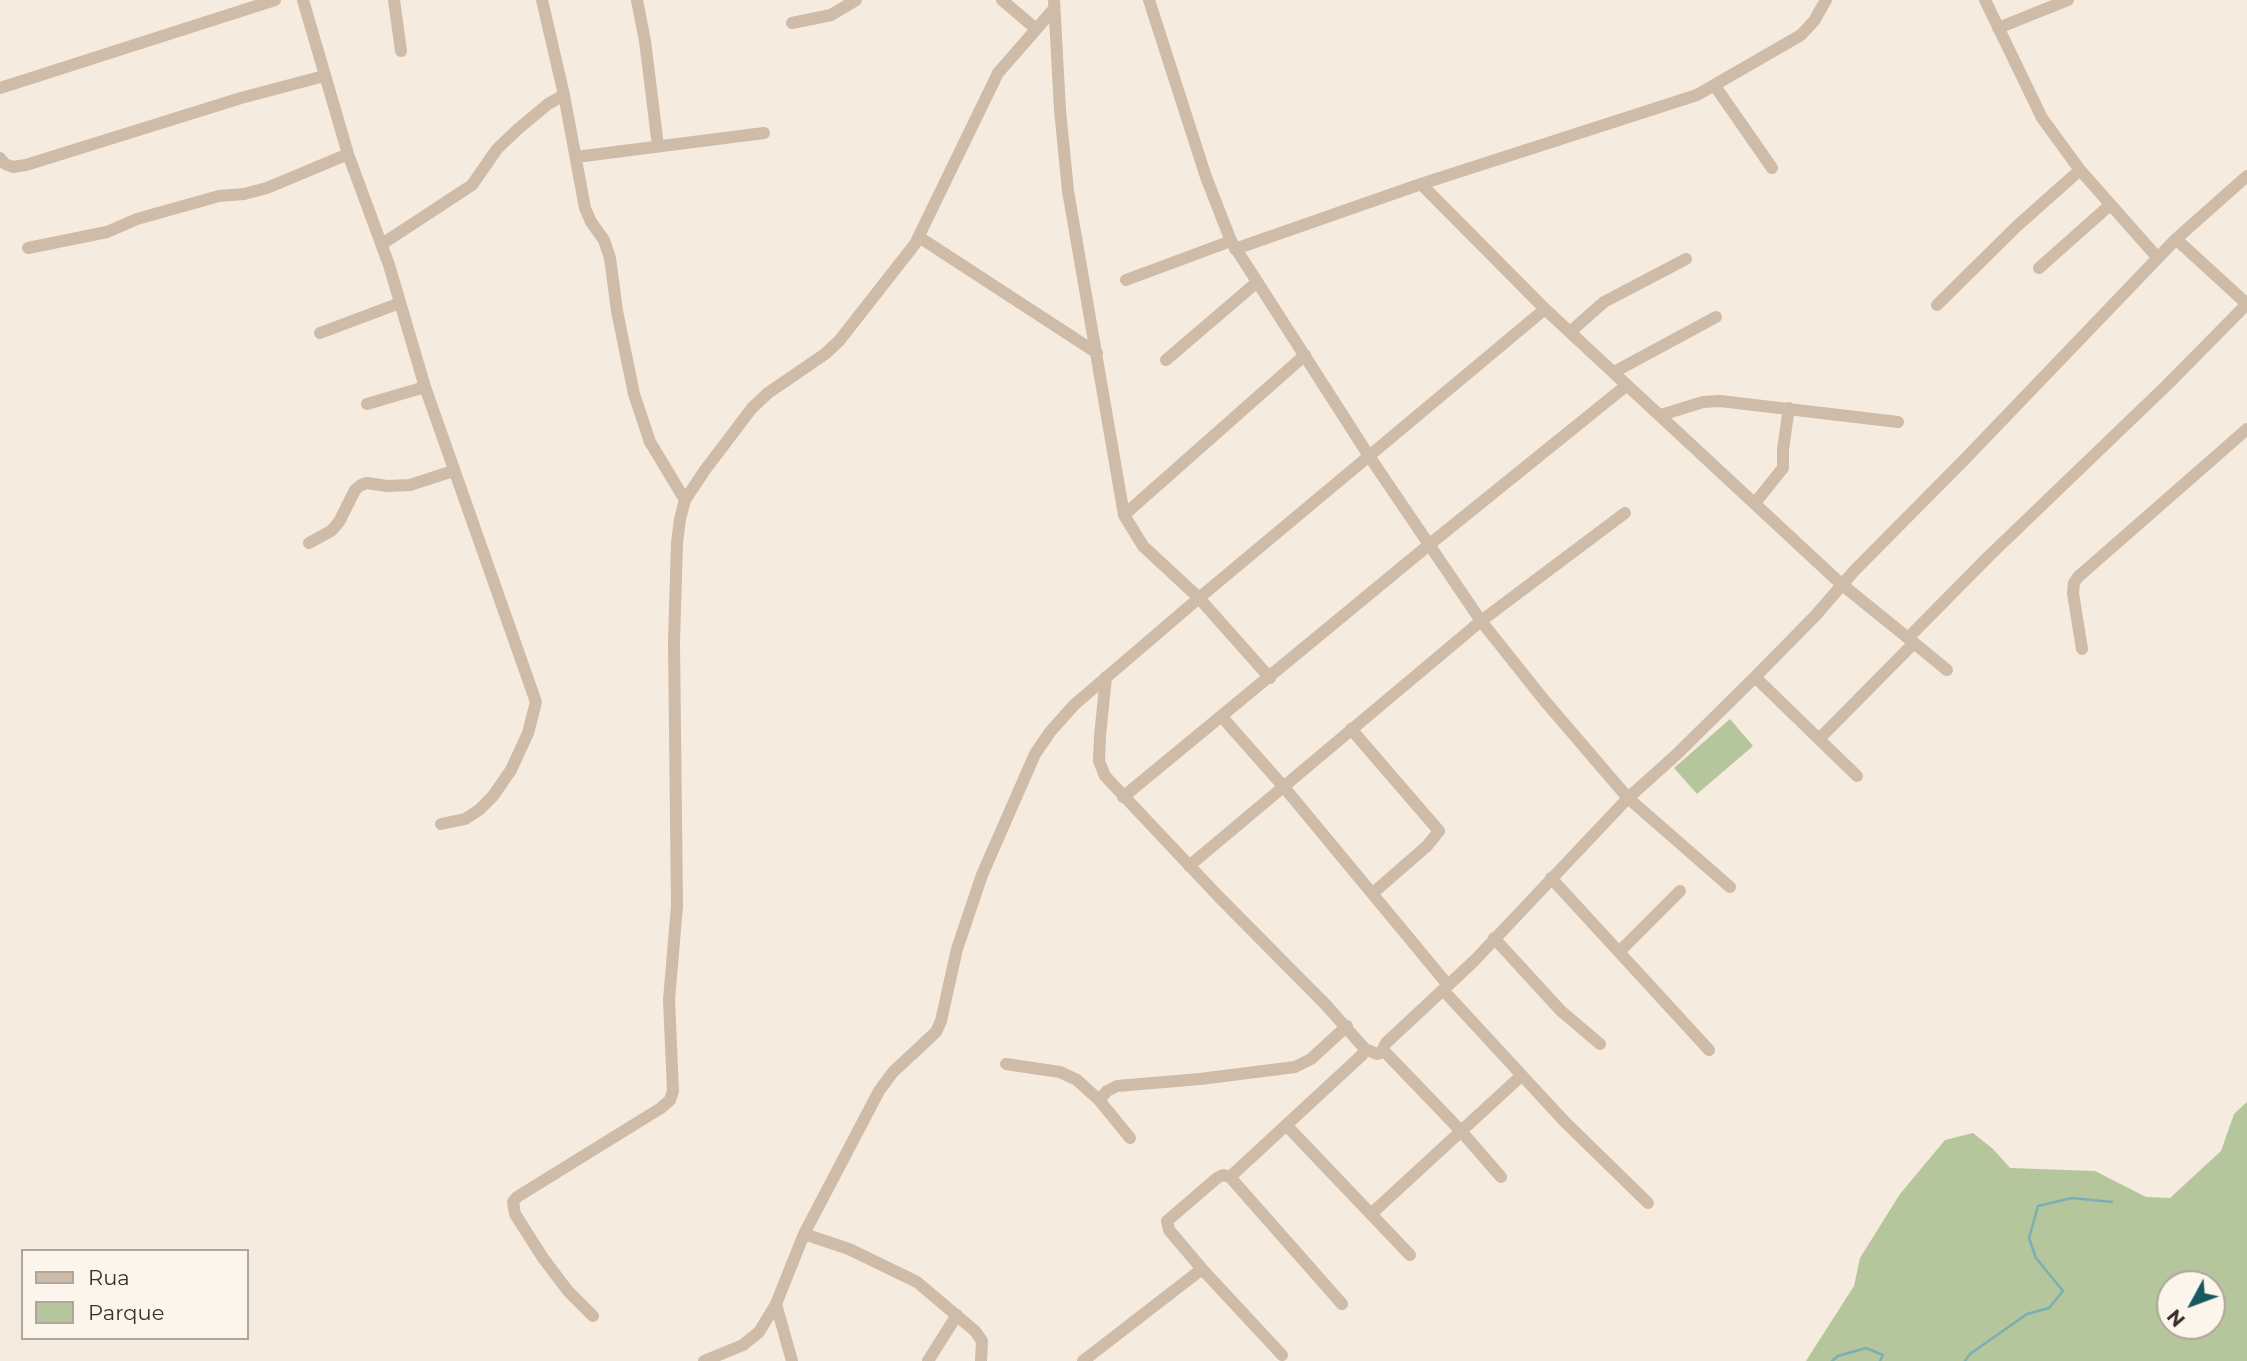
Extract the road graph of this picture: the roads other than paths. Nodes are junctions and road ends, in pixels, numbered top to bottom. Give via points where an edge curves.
1 (275, 0) edge
2 (303, 0) edge
3 (394, 0) edge
4 (542, 0) edge
5 (638, 0) edge
6 (856, 0) edge
7 (1002, 0) edge
8 (1149, 0) edge
9 (1826, 0) edge
10 (1985, 0) edge
11 (2068, 0) edge
12 (1054, 5) edge
13 (792, 23) dead end
14 (1998, 28) junction
15 (1036, 29) junction
16 (401, 51) dead end
17 (324, 76) junction
18 (1715, 86) junction
19 (0, 88) edge
20 (564, 95) junction
21 (764, 133) dead end
22 (658, 146) junction
23 (348, 154) junction
24 (576, 157) junction
25 (0, 158) edge
26 (1772, 168) dead end
27 (2080, 170) junction
28 (2247, 176) edge
29 (1421, 184) junction
30 (2110, 205) junction
31 (919, 237) junction
32 (2176, 239) junction
33 (382, 244) junction
34 (1233, 245) junction
35 (28, 248) dead end
36 (2157, 257) junction
37 (1686, 259) dead end
38 (2039, 268) dead end
39 (1126, 280) dead end
40 (1256, 282) junction
41 (400, 303) junction
42 (2247, 304) edge
43 (1937, 305) dead end
44 (1545, 309) junction
45 (1716, 317) dead end
46 (1570, 332) junction
47 (320, 333) dead end
48 (1097, 353) junction
49 (1305, 355) junction
50 (1166, 359) dead end
51 (1614, 372) junction
52 (1627, 385) junction
53 (425, 387) junction
54 (367, 404) dead end
55 (1789, 408) junction
56 (1661, 415) junction
57 (1898, 422) dead end
58 (2247, 429) edge
59 (1369, 456) junction
60 (453, 471) junction
61 (685, 500) junction
62 (1755, 503) junction
63 (1625, 513) dead end
64 (1124, 515) junction
65 (310, 543) dead end
66 (1430, 544) junction
67 (1843, 586) junction
68 (1199, 598) junction
69 (1481, 621) junction
70 (1911, 641) junction
71 (2082, 649) dead end
72 (1947, 670) dead end
73 (1106, 677) junction
74 (1755, 677) junction
75 (1270, 678) junction
76 (1222, 717) junction
77 (1351, 729) junction
78 (1820, 738) junction
79 (1857, 776) dead end
80 (1283, 786) junction
81 (1124, 797) junction
82 (1628, 797) junction
83 (441, 824) dead end
84 (1189, 866) junction
85 (1551, 878) junction
86 (1730, 887) dead end
87 (1680, 891) dead end
88 (1373, 894) junction
89 (1494, 938) junction
90 (1619, 952) junction
91 (1445, 988) junction
92 (1347, 1026) junction
93 (1600, 1044) dead end
94 (1365, 1049) junction
95 (1709, 1050) dead end
96 (1385, 1052) junction
97 (1006, 1065) dead end
98 (1521, 1076) junction
99 (1099, 1101) junction
100 (1286, 1125) junction
101 (1461, 1131) junction
102 (1129, 1138) dead end
103 (1230, 1177) junction
104 (1501, 1177) dead end
105 (1648, 1203) dead end
106 (1371, 1214) junction
107 (804, 1234) junction
108 (1410, 1255) dead end
109 (1202, 1269) junction
110 (776, 1304) junction
111 (1342, 1304) dead end
112 (957, 1315) junction
113 (593, 1316) dead end
114 (1282, 1355) dead end
115 (704, 1361) edge
116 (792, 1361) edge
117 (928, 1361) edge
118 (981, 1361) edge
119 (1083, 1361) edge

1 - 19 street
2 - 17 street
3 - 16 street
4 - 20 street
5 - 22 street
6 - 13 street via 831,16
7 - 15 street
8 - 34 street
9 - 18 street via 1801,35
10 - 14 street
11 - 14 street
12 - 15 street
12 - 48 street via 1068,191
14 - 27 street via 2042,118
15 - 31 street via 989,89
17 - 23 street
17 - 25 street via 26,165 13,167
18 - 26 street
18 - 29 street
20 - 24 street
20 - 33 street via 518,128 472,185
21 - 22 street
22 - 24 street
23 - 33 street
23 - 35 street via 267,188 219,196 107,232
24 - 61 street via 585,208 610,258 640,416 659,459
27 - 30 street
27 - 43 street
28 - 32 street
29 - 34 street
29 - 44 street
30 - 36 street
30 - 38 street
31 - 48 street
31 - 61 street via 839,341 752,408
32 - 36 street
32 - 42 street
33 - 41 street
34 - 39 street
34 - 40 street
36 - 67 street
37 - 46 street via 1604,302
40 - 49 street
40 - 50 street
41 - 47 street
41 - 53 street
42 - 70 street via 1989,556
44 - 46 street
44 - 59 street
45 - 51 street
46 - 51 street
48 - 64 street
49 - 59 street
49 - 64 street
51 - 52 street
52 - 56 street
52 - 66 street
53 - 54 street
53 - 60 street
55 - 56 street via 1711,401
55 - 57 street
55 - 62 street via 1783,468
56 - 62 street
58 - 71 street via 2078,577 2073,593
59 - 66 street
59 - 68 street
60 - 65 street via 410,485 361,485 339,522
60 - 83 street via 536,702 528,733 493,796 465,819
61 - 113 street via 677,543 674,642 677,906 669,1000 673,1091 661,1108 513,1202 515,1214 543,1258
62 - 67 street
63 - 69 street
64 - 68 street via 1143,546
66 - 69 street
66 - 75 street
67 - 70 street
67 - 74 street
68 - 73 street
68 - 75 street
69 - 77 street
69 - 82 street
70 - 72 street
70 - 78 street
73 - 81 street via 1100,761 1105,776
73 - 107 street via 1063,715 1035,754 977,889 936,1032 886,1081
74 - 78 street
74 - 82 street
75 - 76 street
76 - 80 street
76 - 81 street
77 - 80 street
77 - 88 street via 1439,831
78 - 79 street
80 - 84 street
80 - 88 street
81 - 84 street
82 - 85 street
82 - 86 street
84 - 92 street
85 - 89 street
85 - 90 street
87 - 90 street
88 - 91 street
89 - 91 street
89 - 93 street via 1561,1011
90 - 95 street
91 - 96 street via 1385,1043
91 - 98 street
92 - 94 street
92 - 99 street via 1311,1059 1295,1067 1118,1086
94 - 96 street
94 - 100 street
96 - 101 street
97 - 99 street via 1060,1072 1077,1080
98 - 101 street
98 - 105 street
99 - 102 street
100 - 103 street
100 - 106 street
101 - 104 street
101 - 106 street
103 - 109 street via 1217,1178 1167,1221 1169,1230
103 - 111 street
106 - 108 street
107 - 110 street
107 - 112 street via 911,1278
109 - 114 street
109 - 119 street
110 - 115 street via 753,1339
110 - 116 street
112 - 117 street
112 - 118 street via 980,1336

